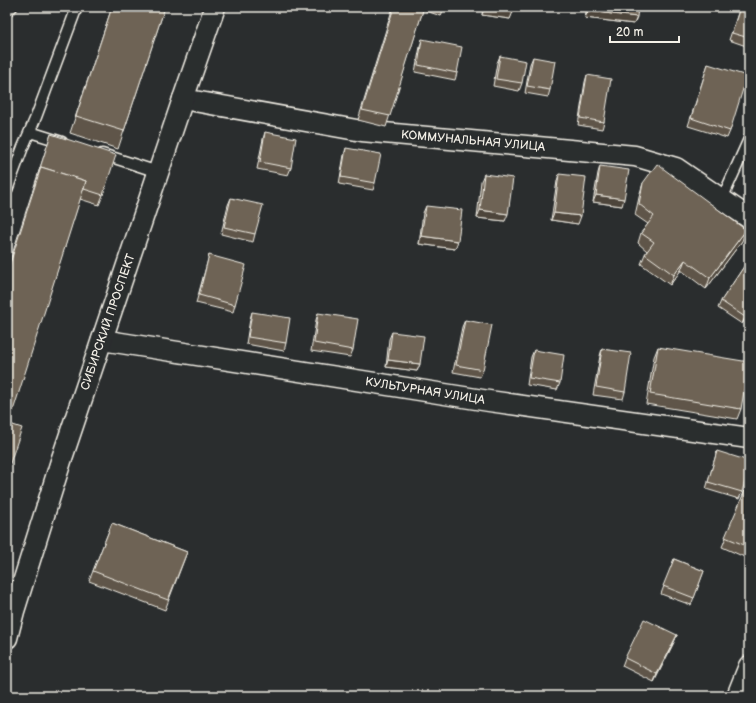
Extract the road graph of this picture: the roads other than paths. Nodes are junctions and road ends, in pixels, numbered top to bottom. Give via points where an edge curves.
1 (12, 7) edge
2 (77, 7) edge
3 (215, 7) edge
4 (7, 11) edge
5 (183, 99) junction
6 (30, 132) junction
7 (749, 139) edge
8 (72, 145) edge
9 (94, 152) edge
10 (158, 172) junction
11 (7, 190) edge
12 (722, 199) junction
13 (749, 218) edge
14 (102, 340) junction
15 (749, 438) edge
16 (10, 611) edge
17 (7, 638) edge
18 (749, 666) edge
19 (737, 696) edge

1 - 4 lane
2 - 6 lane
3 - 5 street, СИБИРСКИЙ ПРОСПЕКТ
5 - 10 street, СИБИРСКИЙ ПРОСПЕКТ
5 - 12 street, КОММУНАЛЬНАЯ УЛИЦА via 362,131 635,156 676,168
6 - 8 lane
6 - 11 lane
7 - 12 lane
9 - 10 lane
10 - 14 street, СИБИРСКИЙ ПРОСПЕКТ
12 - 13 street, КОММУНАЛЬНАЯ УЛИЦА
14 - 15 street, КУЛЬТУРНАЯ УЛИЦА via 489,401
14 - 16 street, СИБИРСКИЙ ПРОСПЕКТ
16 - 17 street, СИБИРСКИЙ ПРОСПЕКТ
18 - 19 street

